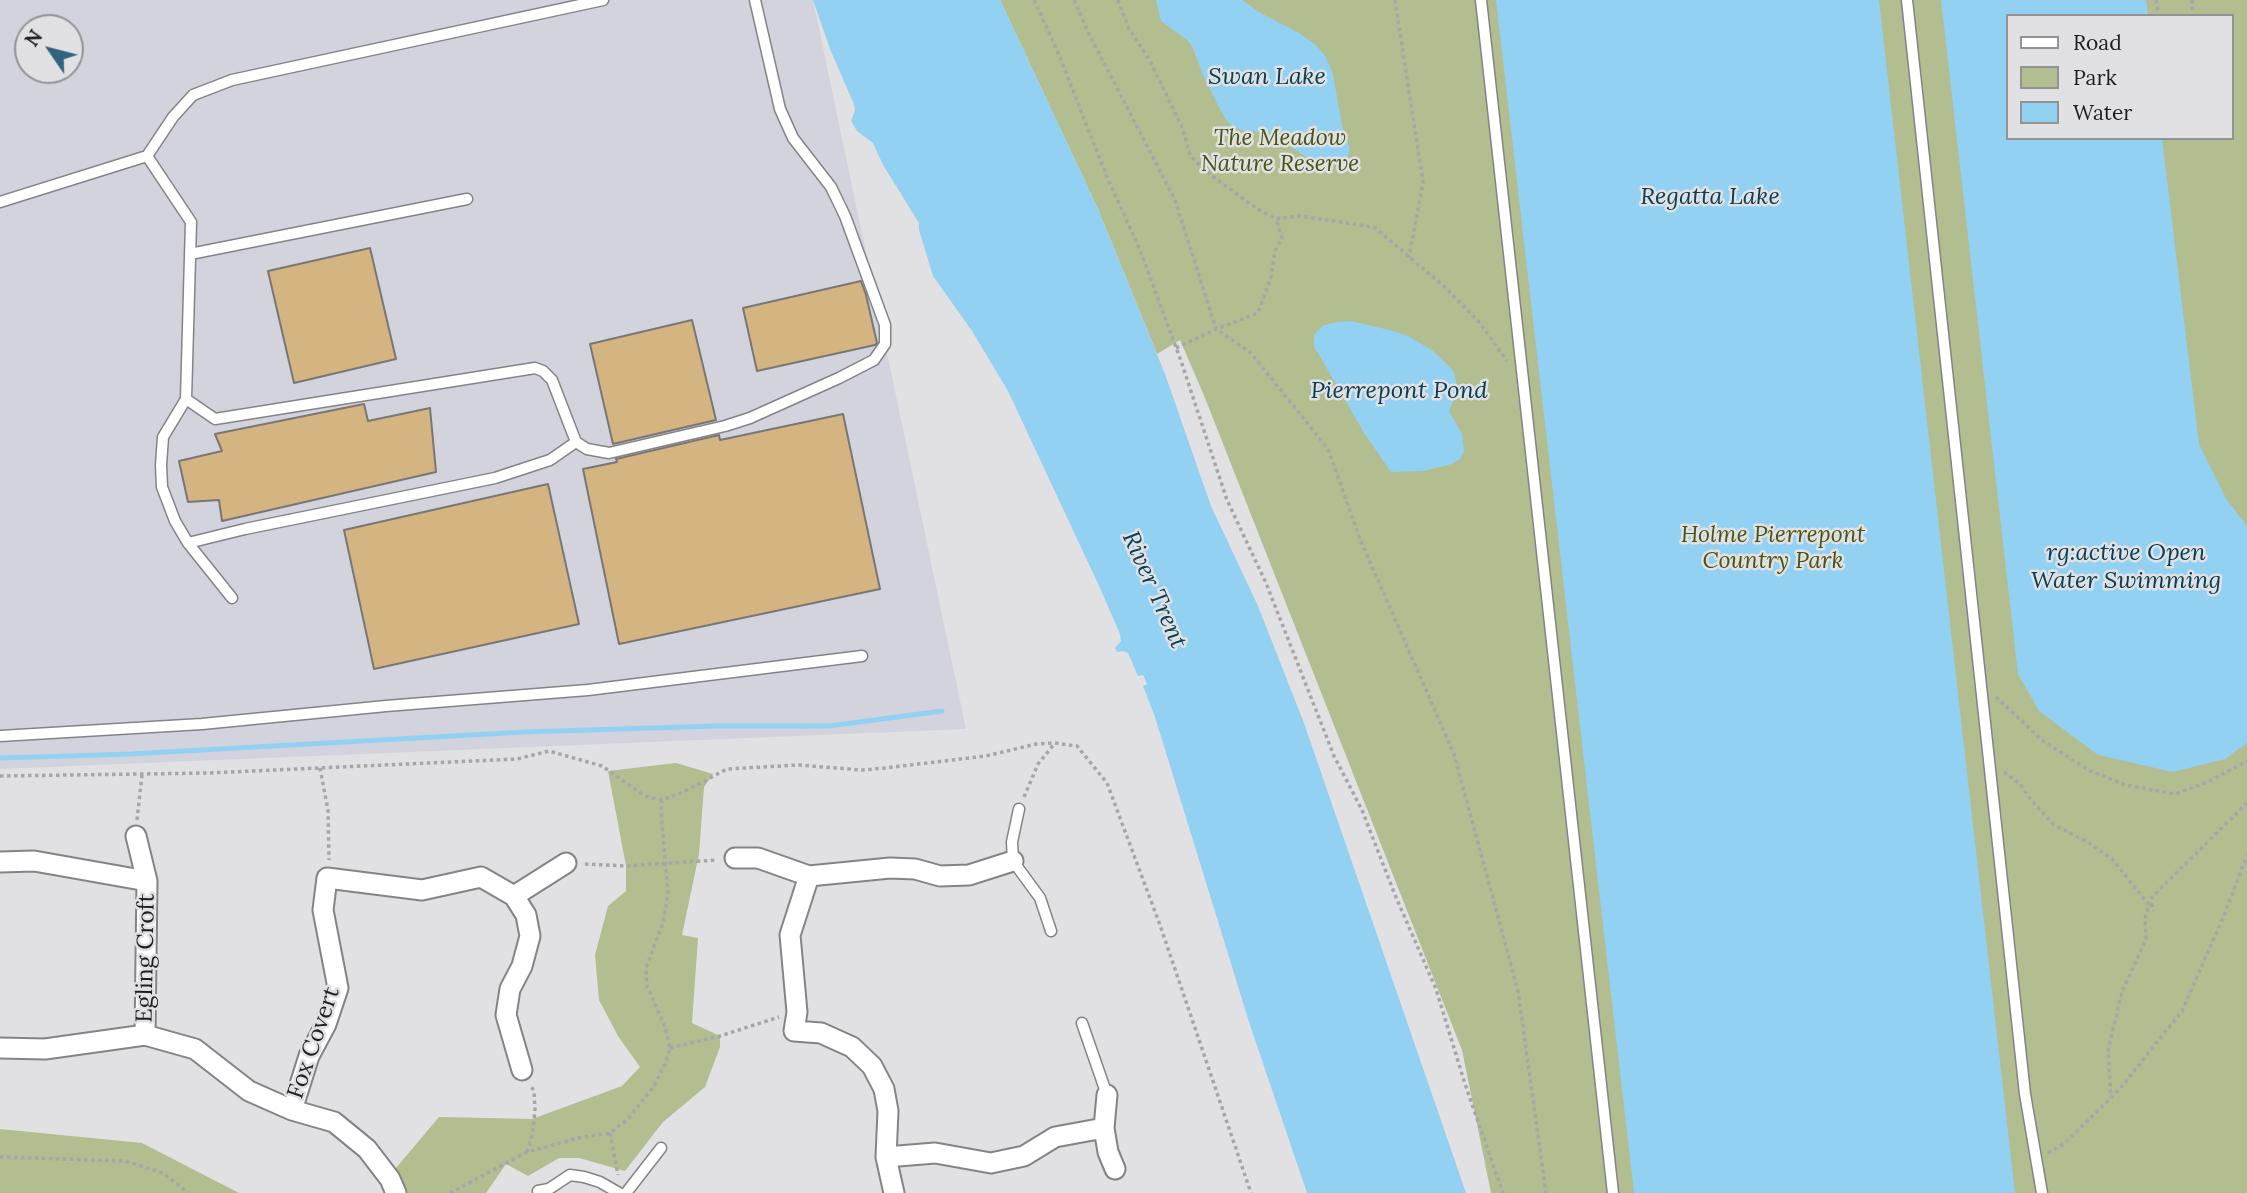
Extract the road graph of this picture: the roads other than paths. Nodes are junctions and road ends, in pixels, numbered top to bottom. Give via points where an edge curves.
1 (603, 0) edge
2 (755, 0) edge
3 (1481, 0) edge
4 (1907, 0) edge
5 (147, 156) junction
6 (467, 200) dead end
7 (0, 202) edge
8 (190, 254) junction
9 (186, 398) junction
10 (576, 442) junction
11 (188, 543) junction
12 (232, 598) dead end
13 (862, 656) dead end
14 (0, 736) edge
15 (1019, 809) road end
16 (136, 836) road end
17 (735, 858) road end
18 (0, 862) edge
19 (1013, 862) junction
20 (566, 863) road end
21 (809, 876) junction
22 (147, 881) junction
23 (514, 896) junction
24 (1051, 931) dead end
25 (1082, 1023) dead end
26 (145, 1035) junction
27 (0, 1048) edge
28 (522, 1070) road end
29 (1107, 1095) joint
30 (292, 1110) junction
31 (1104, 1128) junction
32 (661, 1148) dead end
33 (886, 1157) junction
34 (1115, 1169) dead end
35 (538, 1191) dead end
36 (397, 1193) edge
37 (619, 1193) edge
38 (626, 1193) edge
39 (894, 1193) edge
40 (1613, 1193) edge
41 (2042, 1193) edge

1 - 5 lane via 232,80 193,95
2 - 10 lane via 780,109 793,138 831,187 845,216 884,326 885,344 874,360 839,378 725,426 609,453
3 - 40 lane
4 - 41 lane via 2025,1094
5 - 7 lane
5 - 8 lane via 191,222
6 - 8 lane
8 - 9 lane
9 - 10 lane via 215,419 535,368 552,380
9 - 11 lane via 163,438 161,465 162,487
10 - 11 lane via 550,460 505,475
11 - 12 lane
13 - 14 lane via 588,691
15 - 19 lane
16 - 22 street, Egling Croft
17 - 21 street via 758,858
18 - 22 street, Egling Croft via 34,861
19 - 21 street via 969,875 940,876 890,868
19 - 24 lane via 1040,898
20 - 23 street
21 - 33 street via 790,935 796,1021 852,1047 872,1066 884,1089 888,1111
22 - 26 street, Egling Croft
23 - 28 street via 526,915 530,936 510,989 506,1015
23 - 30 street, Fox Covert via 481,877 422,890 327,878 323,910 338,988
25 - 29 lane
26 - 27 street via 45,1049
26 - 30 street via 195,1049 248,1091
29 - 31 street
30 - 36 street via 334,1122 367,1149
31 - 33 street via 1055,1137 1024,1156 991,1163 935,1153
31 - 34 street
32 - 38 lane
33 - 39 street
35 - 37 lane via 570,1175 600,1182

